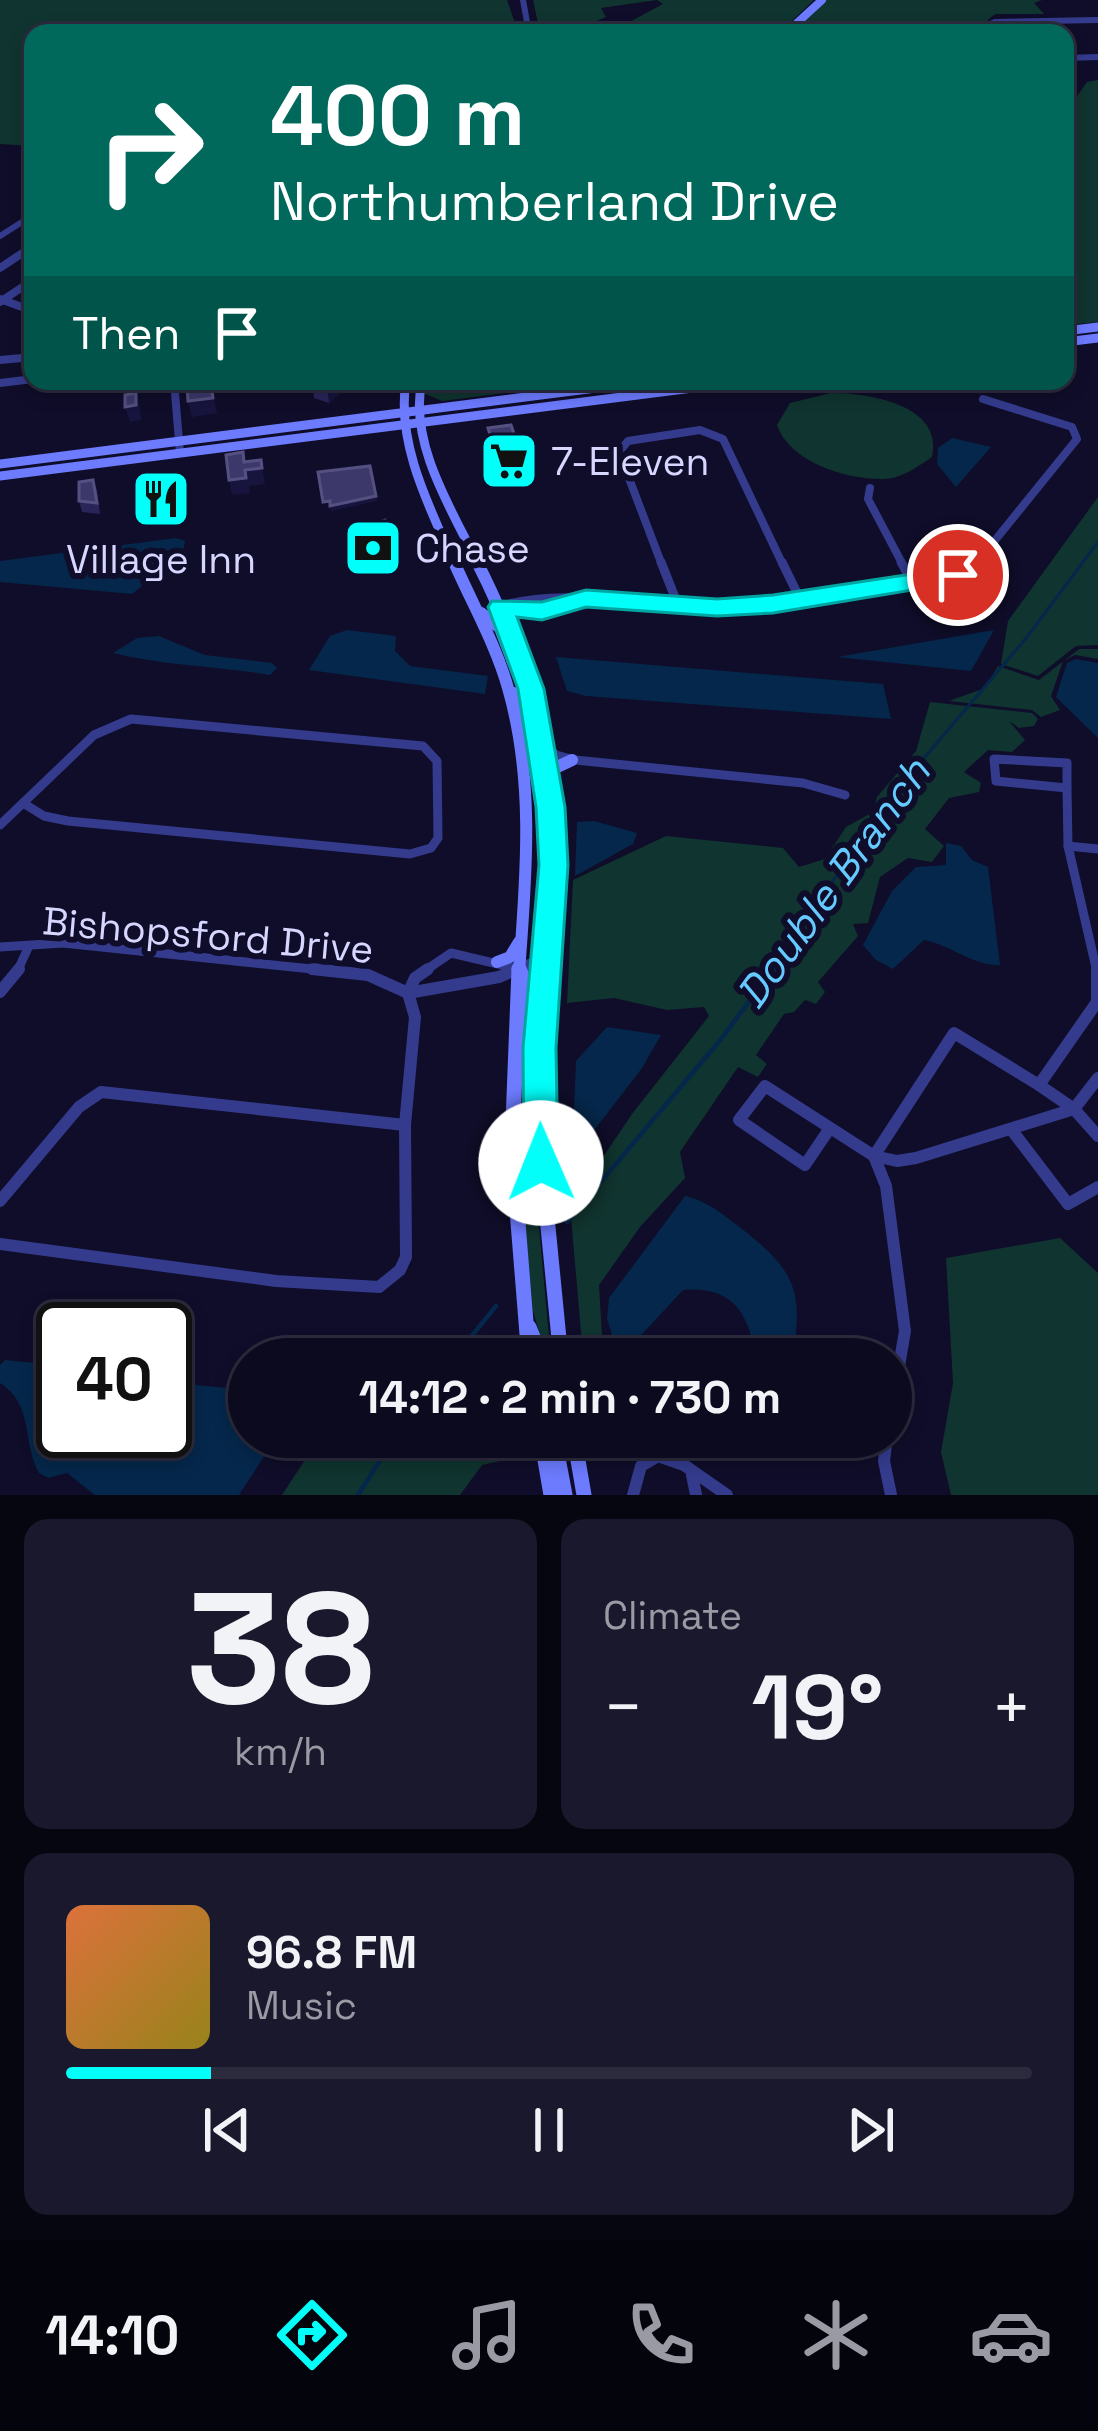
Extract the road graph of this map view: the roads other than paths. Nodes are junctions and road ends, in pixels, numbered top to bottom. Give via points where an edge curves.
1 (822, 0) edge
2 (1098, 20) edge
3 (797, 24) edge
4 (991, 24) edge
5 (175, 390) edge
6 (406, 390) edge
7 (417, 390) edge
8 (586, 390) edge
9 (600, 390) edge
10 (637, 390) edge
11 (983, 399) dead end
12 (568, 404) junction
13 (421, 415) junction
14 (404, 417) junction
15 (179, 447) junction
16 (0, 464) edge
17 (0, 476) edge
18 (870, 488) dead end
19 (438, 531) junction
20 (912, 582) junction
21 (800, 599) junction
22 (678, 605) junction
23 (502, 606) junction
24 (480, 612) junction
25 (506, 683) junction
26 (535, 706) junction
27 (542, 742) junction
28 (574, 760) junction
29 (546, 762) junction
30 (524, 777) junction
31 (548, 783) junction
32 (1069, 788) junction
33 (845, 795) dead end
34 (23, 803) junction
35 (0, 824) edge
36 (1068, 846) junction
37 (1098, 849) edge
38 (522, 936) junction
39 (547, 941) junction
40 (0, 947) edge
41 (28, 948) junction
42 (498, 969) junction
43 (519, 969) junction
44 (0, 992) edge
45 (408, 993) junction
46 (517, 1001) junction
47 (1098, 1078) edge
48 (1039, 1085) junction
49 (1074, 1109) junction
50 (540, 1110) junction
51 (405, 1125) junction
52 (830, 1128) junction
53 (1011, 1129) junction
54 (1098, 1136) edge
55 (874, 1156) junction
56 (1098, 1187) edge
57 (0, 1201) edge
58 (0, 1244) edge
59 (524, 1315) junction
60 (527, 1338) edge
61 (533, 1338) edge
62 (558, 1338) edge
63 (904, 1338) edge
64 (545, 1458) edge
65 (558, 1458) edge
66 (578, 1458) edge
67 (884, 1458) edge
68 (699, 1487) edge
69 (585, 1491) edge
70 (551, 1495) edge
71 (565, 1495) edge
72 (634, 1495) edge
73 (727, 1495) edge
74 (892, 1495) edge

1 - 3 street
2 - 4 street
5 - 15 street
6 - 14 street
7 - 13 street
8 - 13 street
9 - 12 street
10 - 12 street
11 - 20 street via 1072,427 1077,440 981,561 958,575
12 - 13 street
13 - 14 street
13 - 23 street via 441,490
14 - 15 street
14 - 19 street
15 - 16 street
15 - 17 street
18 - 20 street via 868,499
19 - 23 street via 484,600
19 - 24 street
20 - 21 street
21 - 22 street
21 - 22 street via 723,439 700,430 628,441 620,452
22 - 23 street via 573,599 542,611
23 - 24 street
23 - 26 street
24 - 25 street
24 - 26 street via 500,628
25 - 29 street via 530,746
25 - 30 street
26 - 27 street
27 - 28 street
27 - 29 street
28 - 29 street
28 - 31 street via 555,767
28 - 33 street
29 - 30 street
29 - 31 street
30 - 38 street
31 - 39 street
32 - 32 street via 996,781 994,759 1066,763
32 - 36 street
34 - 34 street via 94,735 146,720 423,746 437,761 441,830 431,848 410,854 68,820
34 - 35 street
36 - 37 street
36 - 48 street via 1096,962 1097,1002
38 - 42 street
38 - 43 street
39 - 43 street, Bishopsford Drive
39 - 50 street
40 - 41 street, Bishopsford Drive
41 - 44 street
41 - 45 street, Bishopsford Drive via 63,943 368,975
42 - 43 street, Bishopsford Drive
42 - 45 street, Bishopsford Drive
42 - 45 street, Bishopsford Drive via 451,952 415,978
42 - 46 street
43 - 46 street
43 - 50 street via 532,989 530,1070
45 - 51 street, Bishopsford Drive via 415,1017
46 - 59 street via 513,1175
47 - 49 street
48 - 49 street
48 - 55 street via 954,1033
49 - 53 street
49 - 54 street
50 - 62 street
51 - 57 street via 101,1092
51 - 58 street, Bishopsford Drive via 406,1257 379,1287
52 - 52 street via 805,1165 739,1120 765,1086
52 - 55 street
53 - 55 street via 916,1158
53 - 56 street via 1068,1204
55 - 63 street via 886,1186
59 - 60 street
59 - 61 street
64 - 70 street
65 - 71 street
66 - 69 street
67 - 74 street
68 - 72 street via 677,1459 658,1456 641,1466
68 - 73 street

